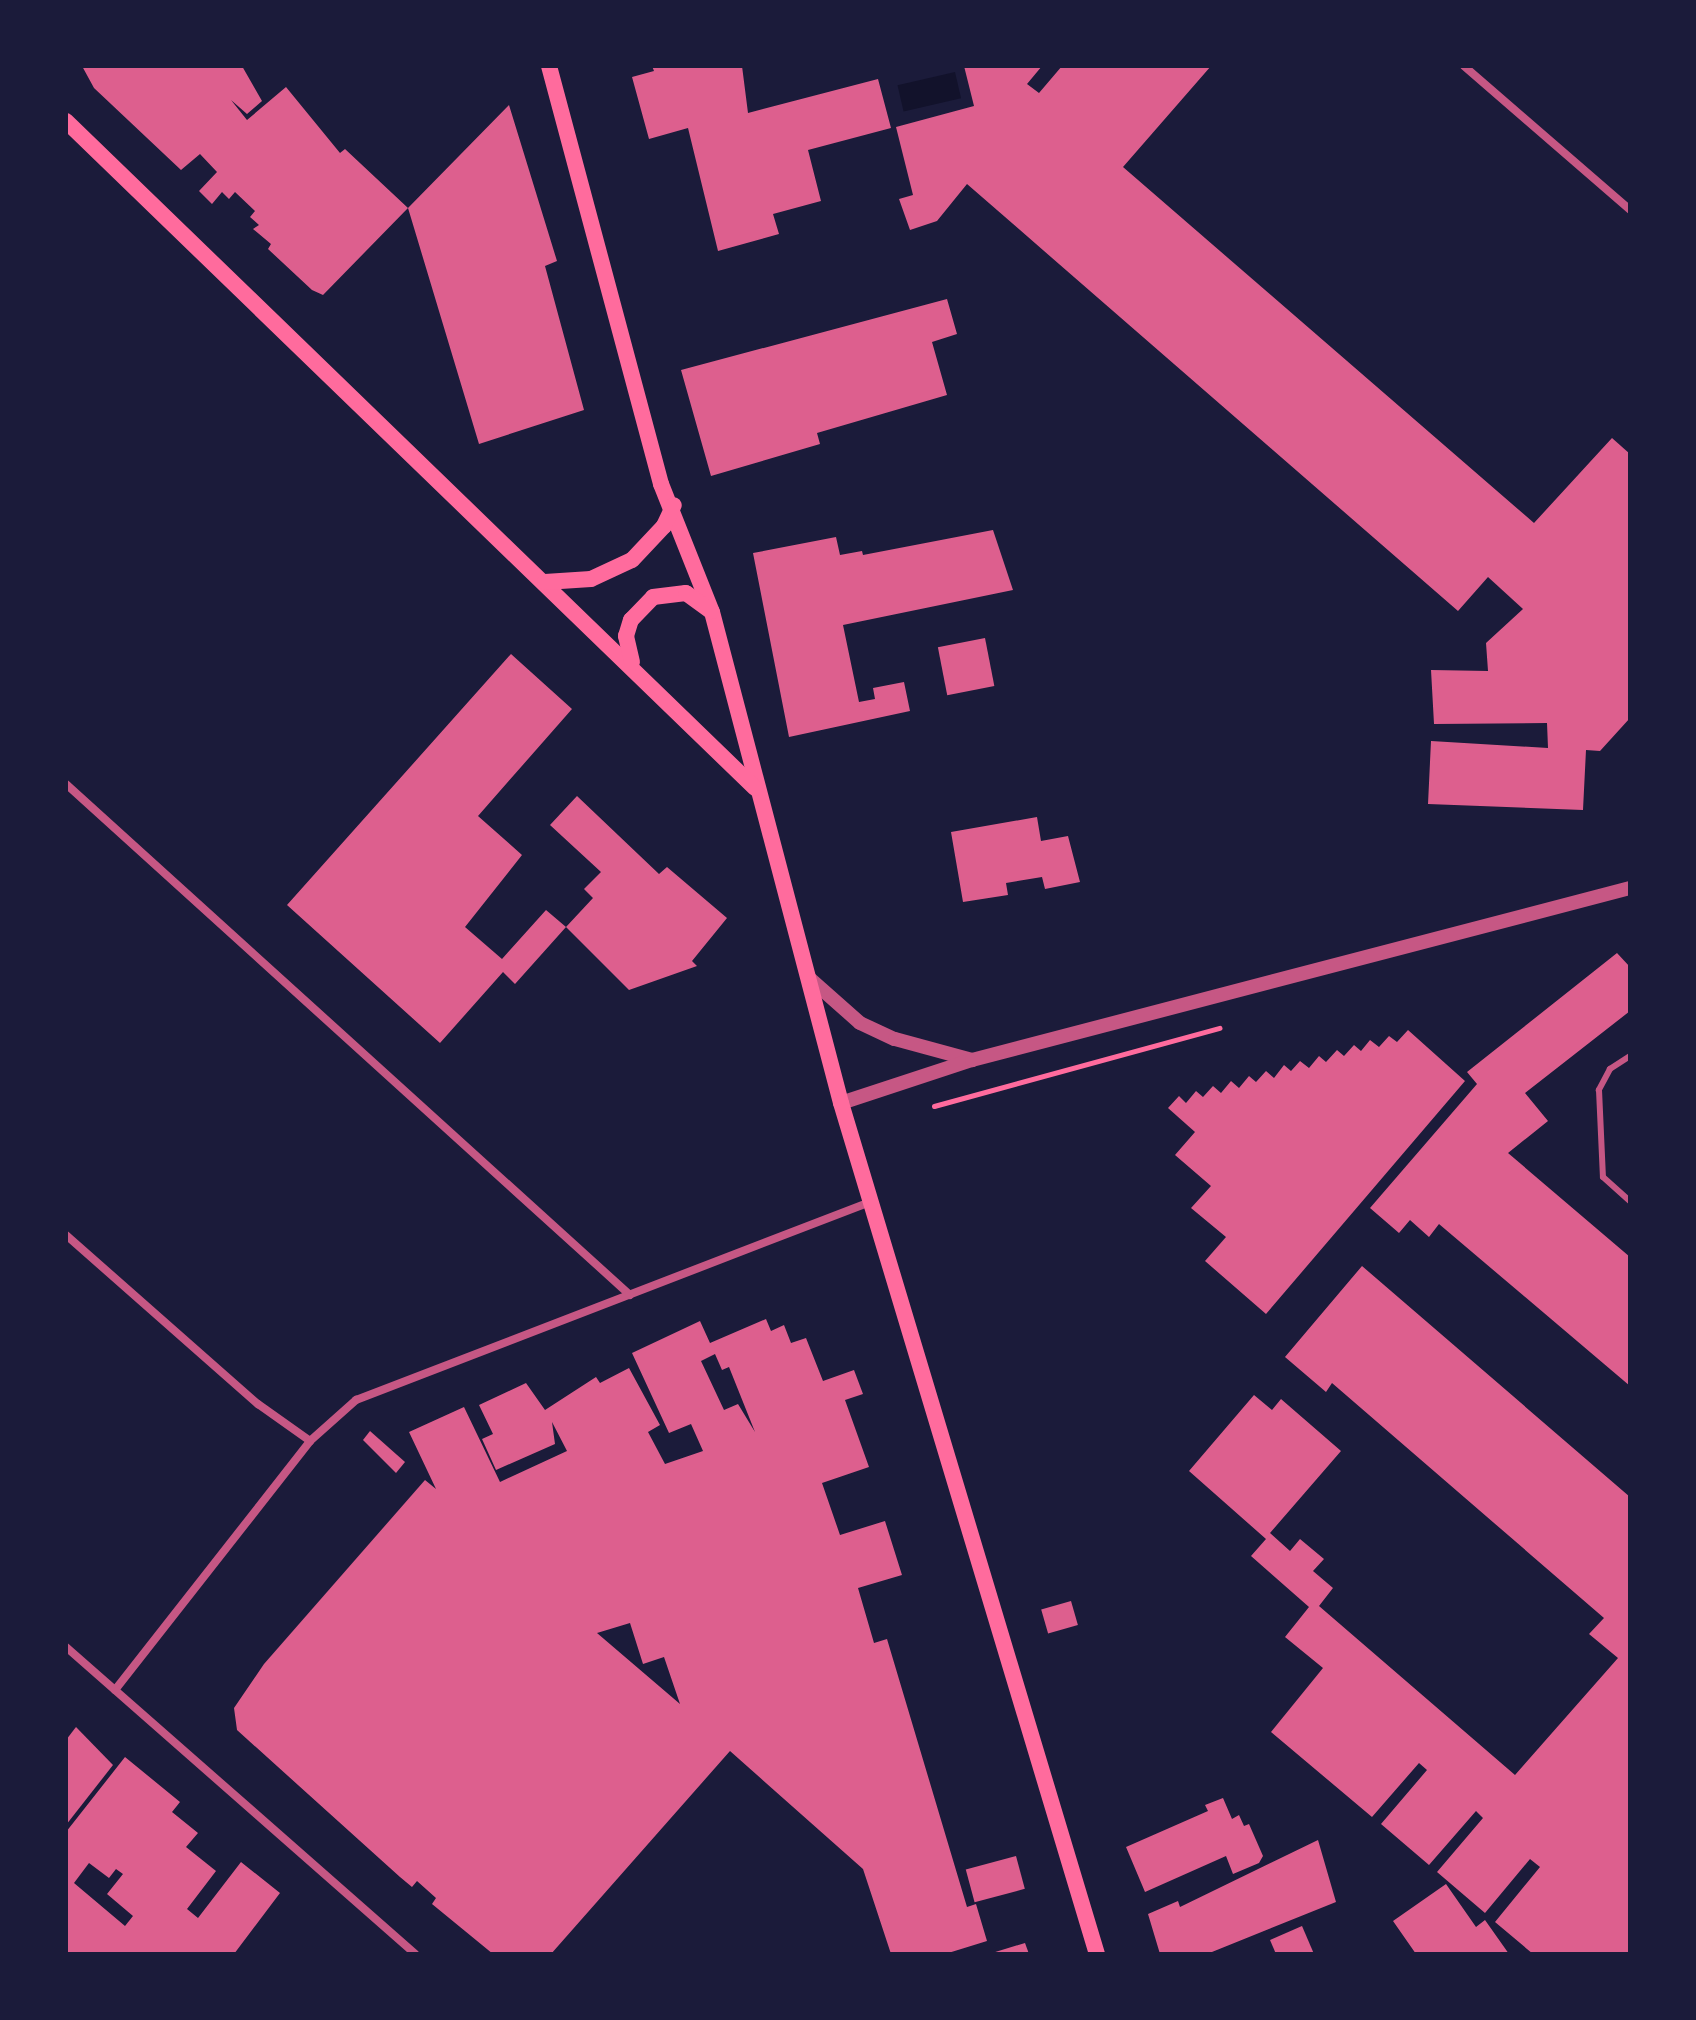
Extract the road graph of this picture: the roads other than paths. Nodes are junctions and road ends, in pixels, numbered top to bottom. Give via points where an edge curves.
1 (549, 66) edge
2 (1464, 66) edge
3 (66, 121) edge
4 (1630, 210) edge
5 (674, 505) junction
6 (545, 582) junction
7 (712, 612) junction
8 (634, 667) junction
9 (66, 784) edge
10 (756, 790) junction
11 (1630, 888) edge
12 (804, 973) junction
13 (1630, 1056) edge
14 (972, 1060) junction
15 (841, 1103) junction
16 (1630, 1201) edge
17 (870, 1202) junction
18 (66, 1235) edge
19 (630, 1295) junction
20 (310, 1441) junction
21 (66, 1647) edge
22 (115, 1690) junction
23 (415, 1954) edge
24 (1097, 1954) edge

1 - 5 main road via 661,484
2 - 4 street
3 - 6 main road
5 - 6 main road via 650,544 632,560 591,579
5 - 7 main road
6 - 8 main road
7 - 8 main road via 686,593 653,597 640,607 626,636
7 - 10 main road
8 - 10 main road
9 - 19 street
10 - 12 main road
11 - 14 street
12 - 14 street via 860,1023 895,1039
12 - 15 main road
13 - 16 lane via 1610,1069 1599,1090 1603,1177
14 - 15 street
15 - 17 main road
17 - 19 street
17 - 24 main road
18 - 20 street via 258,1404
19 - 20 street via 356,1400
20 - 22 street
21 - 22 street
22 - 23 street

